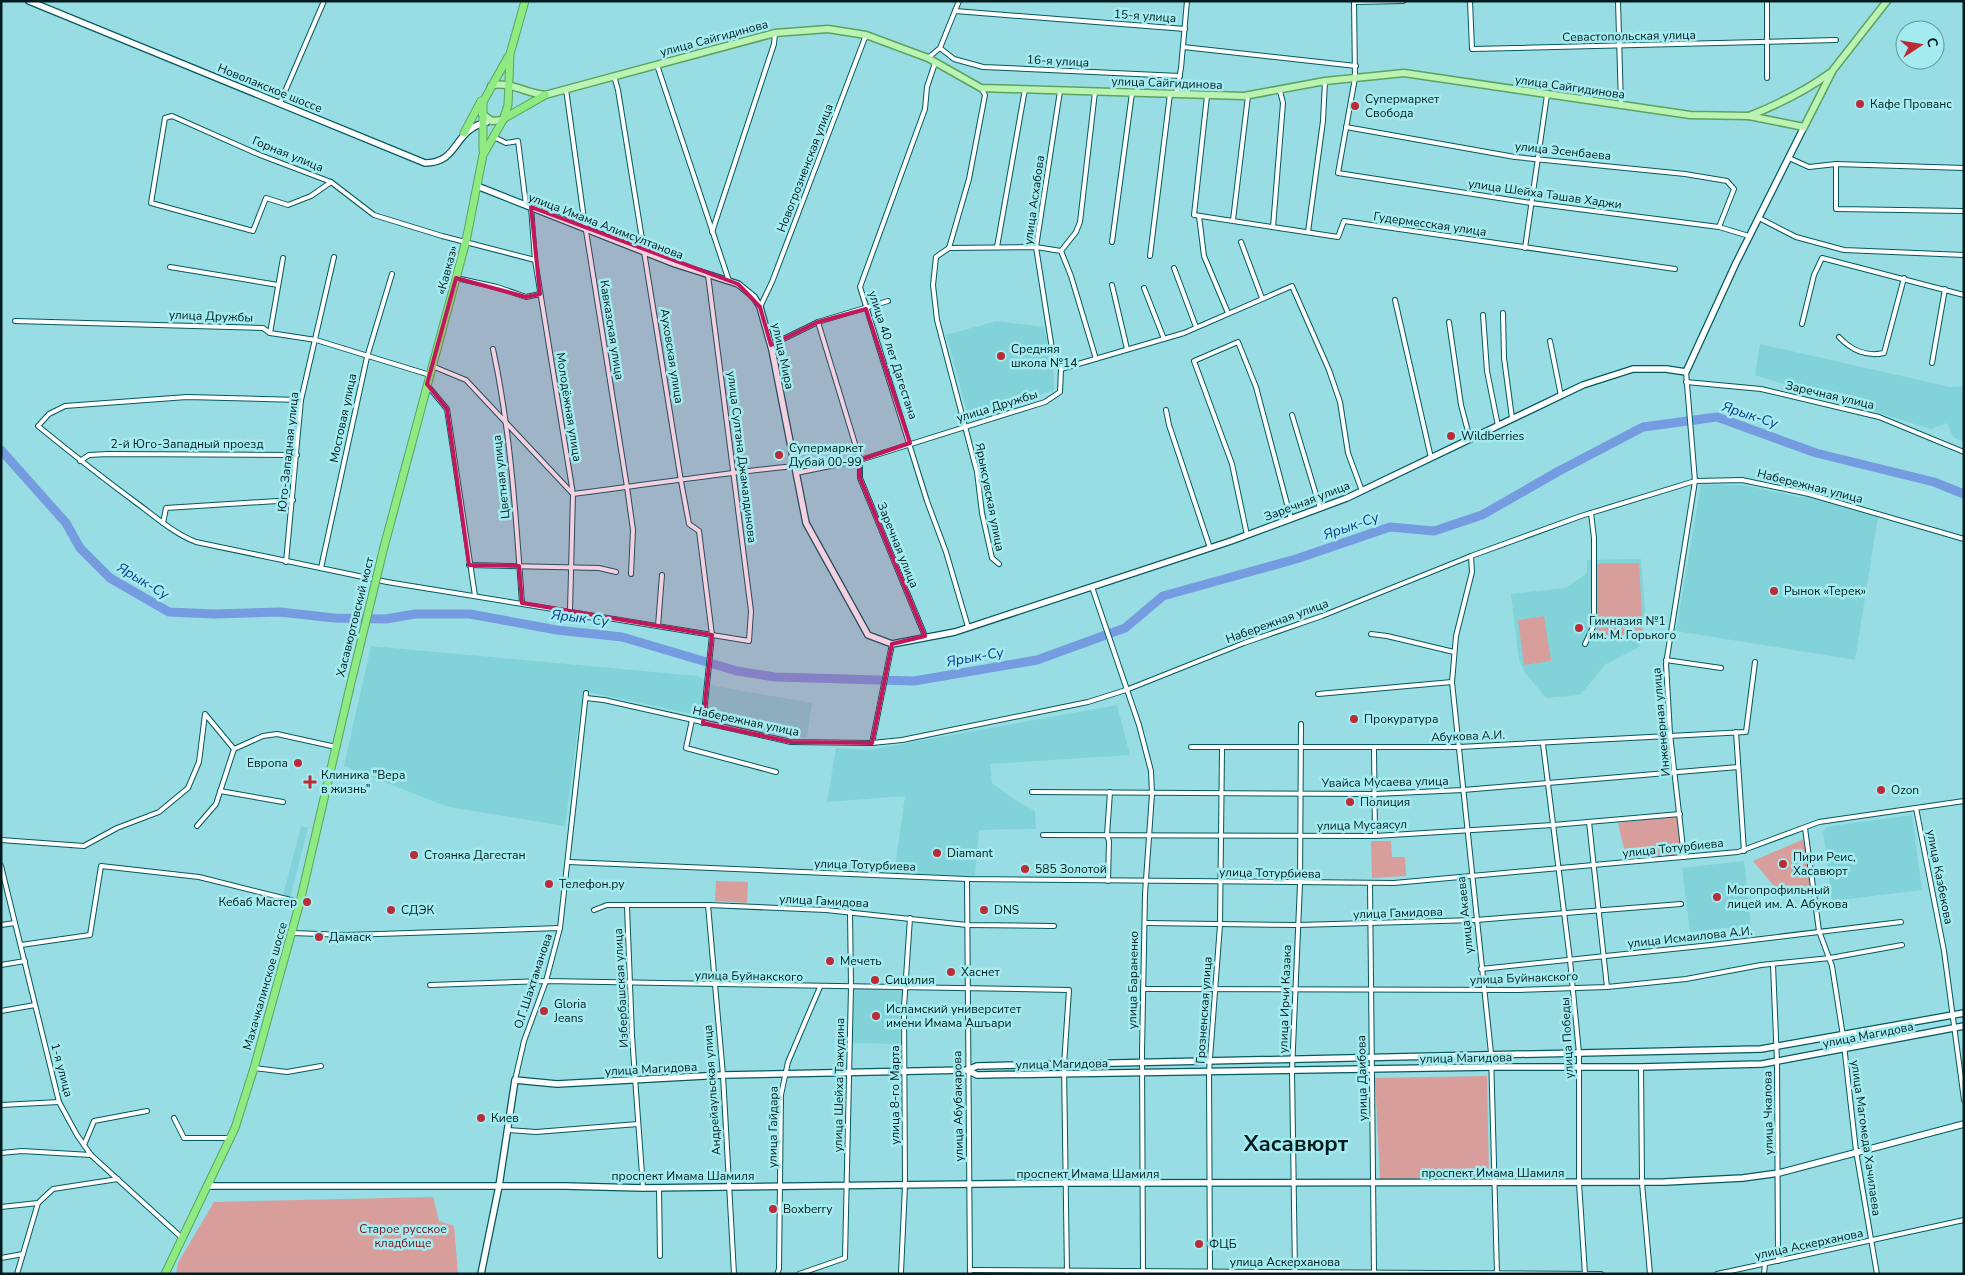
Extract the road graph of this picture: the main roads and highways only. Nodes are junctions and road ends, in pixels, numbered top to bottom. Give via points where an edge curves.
1 (29, 1) edge
2 (525, 1) edge
3 (1887, 1) edge
4 (510, 54) junction
5 (1833, 70) junction
6 (508, 86) junction
7 (489, 89) junction
8 (545, 95) junction
9 (482, 113) junction
10 (1749, 116) junction
11 (503, 120) junction
12 (492, 121) junction
13 (483, 123) junction
14 (1804, 127) junction
15 (464, 133) junction
16 (483, 155) junction
17 (478, 186) junction
18 (729, 281) joint
19 (384, 548) joint
20 (892, 644) joint
21 (349, 691) joint
22 (1964, 1013) edge
23 (1964, 1026) edge
24 (967, 1070) junction
25 (515, 1080) joint
26 (1964, 1124) edge
27 (206, 1186) junction
28 (499, 1186) junction
29 (165, 1274) edge
30 (481, 1274) edge

1 - 15 main road, Новолакское шоссе via 425,163 435,163 450,154
2 - 4 highway, «Кавказ»
3 - 5 main road
4 - 6 highway, «Кавказ»
4 - 7 highway
5 - 10 main road via 1794,97
5 - 14 main road
6 - 7 main road via 500,84
6 - 8 main road
6 - 11 highway, «Кавказ» via 508,105
7 - 9 highway
7 - 15 highway
8 - 10 main road, улица Сайгидинова via 775,33 828,30 866,35 928,58 981,88 1248,95 1404,73 1621,106 1690,114
8 - 11 highway
9 - 12 main road via 484,118
9 - 13 highway
10 - 14 main road, улица Сайгидинова
11 - 12 main road
11 - 16 highway, «Кавказ»
12 - 13 main road, Новолакское шоссе
13 - 15 main road, Новолакское шоссе
13 - 16 highway
14 - 20 main road, Заречная улица via 1686,372 1633,369 1583,385 1362,491 1291,519 968,627
16 - 17 highway, «Кавказ»
17 - 18 main road, улица Имама Алимсултанова via 645,252
17 - 19 highway, «Кавказ»
18 - 20 main road, улица Мира via 747,289 760,306 771,345 806,523 868,635
19 - 21 highway, Хасавюртовский мост, bridge
21 - 27 highway, Махачкалинское шоссе via 300,902 254,1068 230,1138
22 - 24 main road, улица Магидова via 1776,1048 977,1066
23 - 24 main road, улица Магидова via 1777,1062 1641,1067 1492,1066 1064,1075 976,1075
24 - 25 main road, улица Магидова via 723,1075 557,1084
25 - 28 main road, О.Г.Шахтаманова
26 - 28 main road, проспект Имама Шамиля via 1779,1172 1743,1178 1579,1183
27 - 28 main road, проспект Имама Шамиля
27 - 29 highway, Махачкалинское шоссе
28 - 30 main road, О.Г.Шахтаманова

